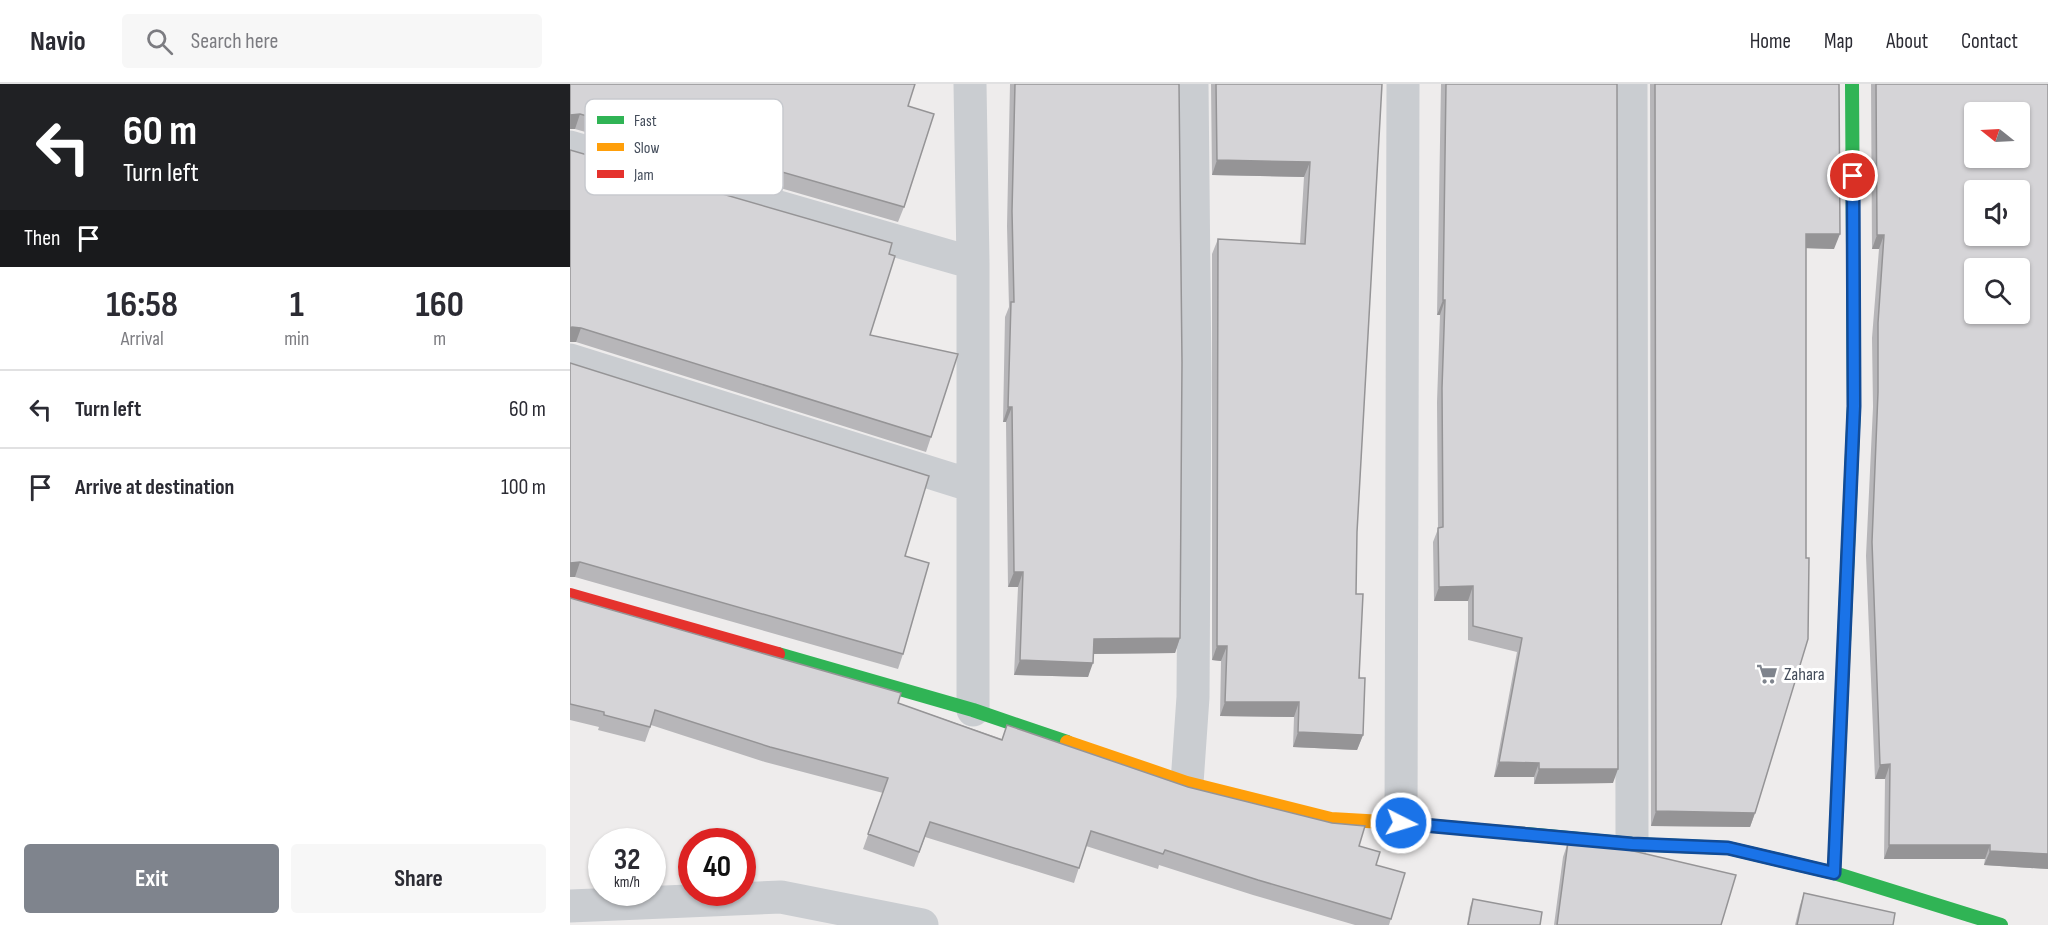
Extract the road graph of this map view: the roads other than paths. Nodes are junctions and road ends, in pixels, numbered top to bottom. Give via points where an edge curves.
1 (970, 84) edge
2 (1192, 84) edge
3 (1403, 84) edge
4 (1631, 84) edge
5 (1852, 84) edge
6 (570, 147) edge
7 (585, 151) edge
8 (737, 195) edge
9 (974, 263) junction
10 (570, 360) edge
11 (973, 486) junction
12 (570, 595) edge
13 (973, 710) junction
14 (1187, 783) junction
15 (1401, 823) junction
16 (1632, 844) junction
17 (1834, 873) junction
18 (570, 906) edge
19 (777, 911) edge
20 (922, 925) edge
21 (2001, 925) edge

1 - 9 street
2 - 14 street via 1193,697
3 - 15 street
4 - 16 street
5 - 17 street via 1854,406
6 - 7 street
8 - 9 street
9 - 11 street
10 - 11 street
11 - 13 street
12 - 13 street
13 - 14 street
14 - 15 street via 1331,819
15 - 16 street
16 - 17 street via 1728,848
17 - 21 street
18 - 19 street
19 - 20 street

